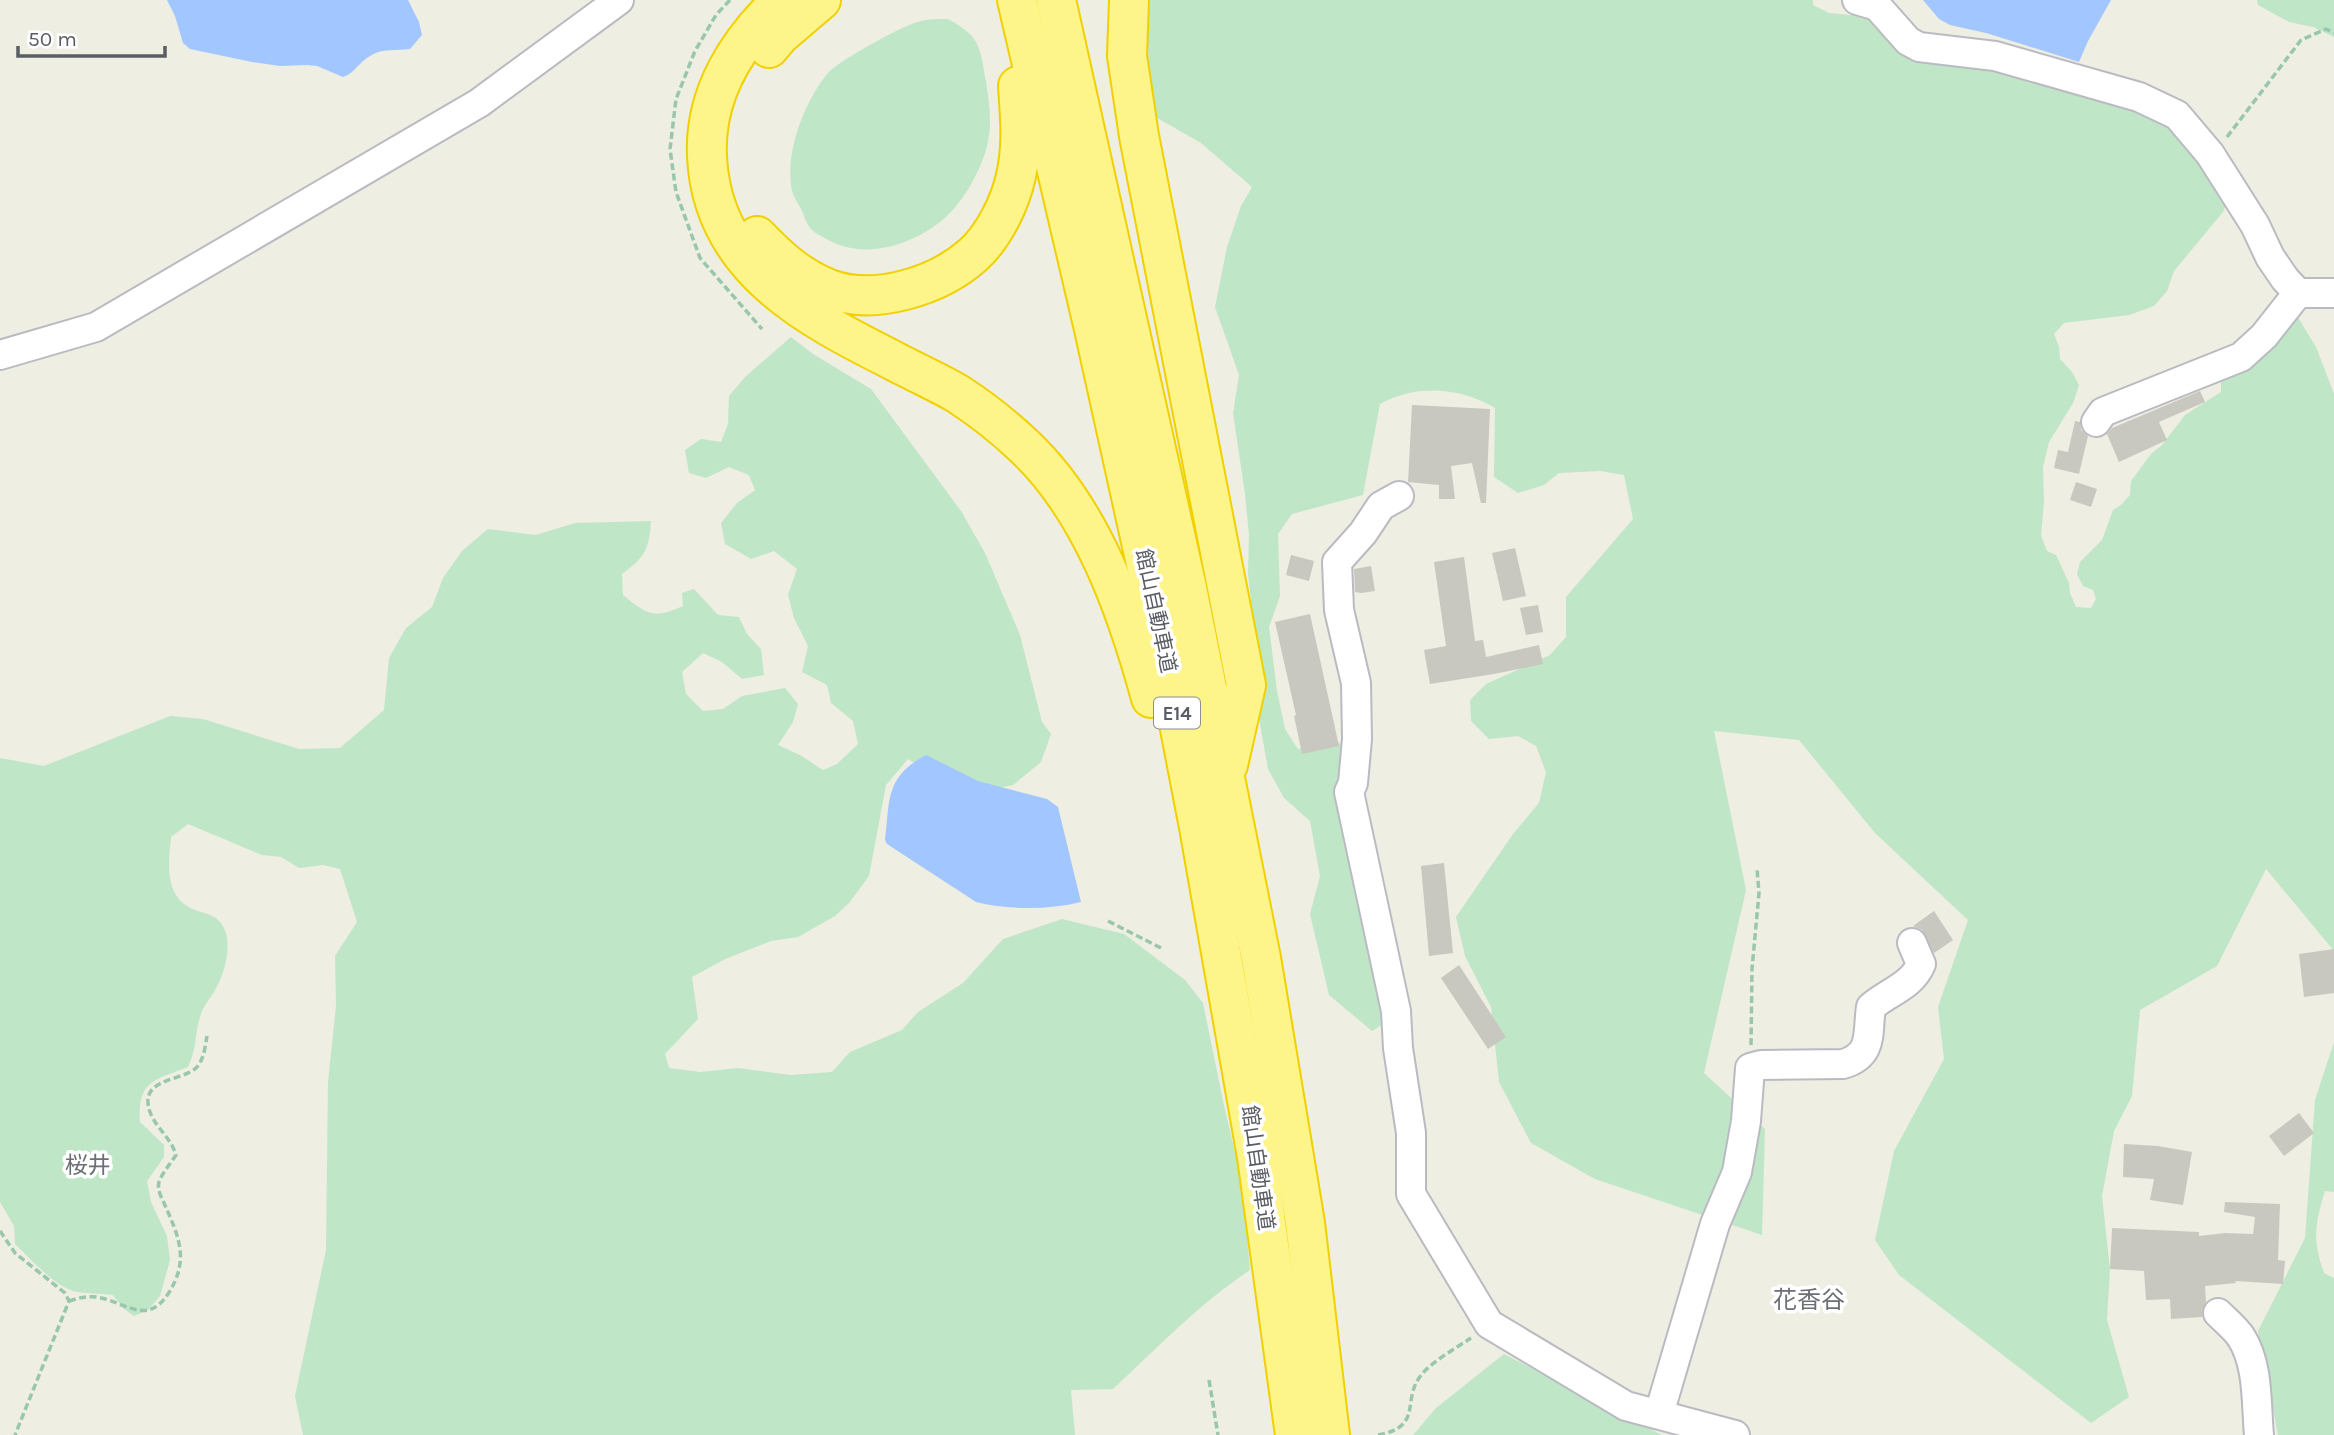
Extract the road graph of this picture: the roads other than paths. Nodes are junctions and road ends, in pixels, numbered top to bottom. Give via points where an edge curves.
1 (620, 0) edge
2 (782, 0) edge
3 (821, 0) edge
4 (1056, 0) edge
5 (1129, 0) edge
6 (1857, 0) edge
7 (1020, 13) edge
8 (2298, 293) junction
9 (2334, 293) edge
10 (0, 355) edge
11 (2096, 422) dead end
12 (1399, 496) dead end
13 (1225, 776) junction
14 (1912, 943) dead end
15 (1233, 1012) junction
16 (2218, 1313) dead end
17 (1659, 1414) junction
18 (1295, 1435) edge
19 (1330, 1435) edge
20 (1735, 1435) edge
21 (2259, 1435) edge

1 - 10 street via 479,103 96,327
2 - 15 highway via 735,55 710,110 707,171 722,222 755,269 803,312 957,393 994,420 1046,470 1084,521 1139,652
3 - 7 highway via 780,35 758,62 742,93 731,123 731,181 756,235 781,261 832,290 859,295 924,284 974,254 992,231 1015,178 1021,143
4 - 13 highway, 館山自動車道 / E14
5 - 13 highway via 1128,56 1139,136 1246,685
6 - 8 street via 1877,6 1919,47 1995,56 2139,97 2176,115 2210,155 2270,257
7 - 15 highway, 館山自動車道 / E14 via 1163,641
8 - 9 street
8 - 11 street via 2241,357 2103,412
12 - 17 street via 1381,506 1337,562 1339,610 1356,683 1357,739 1349,792 1396,1012 1411,1133 1411,1194 1489,1324 1626,1406
13 - 19 highway, 館山自動車道 / E14 via 1305,1223
14 - 17 street via 1921,964 1918,972 1871,1007 1867,1044 1855,1061 1750,1068 1737,1172 1715,1224
15 - 18 highway, 館山自動車道 / E14 via 1258,1157
16 - 21 street via 2248,1350
17 - 20 street

